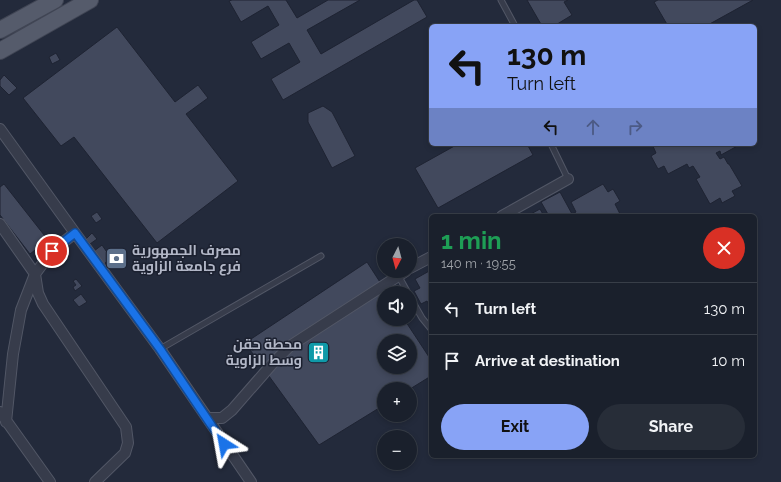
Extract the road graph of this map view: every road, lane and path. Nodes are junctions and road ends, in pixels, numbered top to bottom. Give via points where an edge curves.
1 (55, 0) edge
2 (90, 0) edge
3 (500, 0) edge
4 (514, 24) edge
5 (0, 30) edge
6 (0, 51) edge
7 (0, 128) edge
8 (552, 146) edge
9 (568, 179) joint
10 (506, 214) edge
11 (0, 224) edge
12 (75, 233) junction
13 (321, 256) dead end
14 (429, 258) edge
15 (417, 264) edge
16 (35, 274) junction
17 (394, 278) edge
18 (417, 309) edge
19 (429, 327) edge
20 (160, 349) junction
21 (0, 412) edge
22 (207, 418) junction
23 (6, 422) junction
24 (50, 482) edge
25 (96, 482) edge
26 (251, 482) edge

1 - 5 main road
2 - 6 main road
3 - 4 lane
7 - 12 street
8 - 9 lane
9 - 10 street
11 - 16 street
12 - 16 street via 52,251
12 - 20 street
13 - 20 lane
14 - 15 street
16 - 23 street via 21,310 13,354
16 - 25 street via 43,304 126,427 128,443 125,454
17 - 22 street via 290,346 222,418
18 - 19 lane
20 - 22 street
21 - 23 street
22 - 26 street
23 - 24 street

